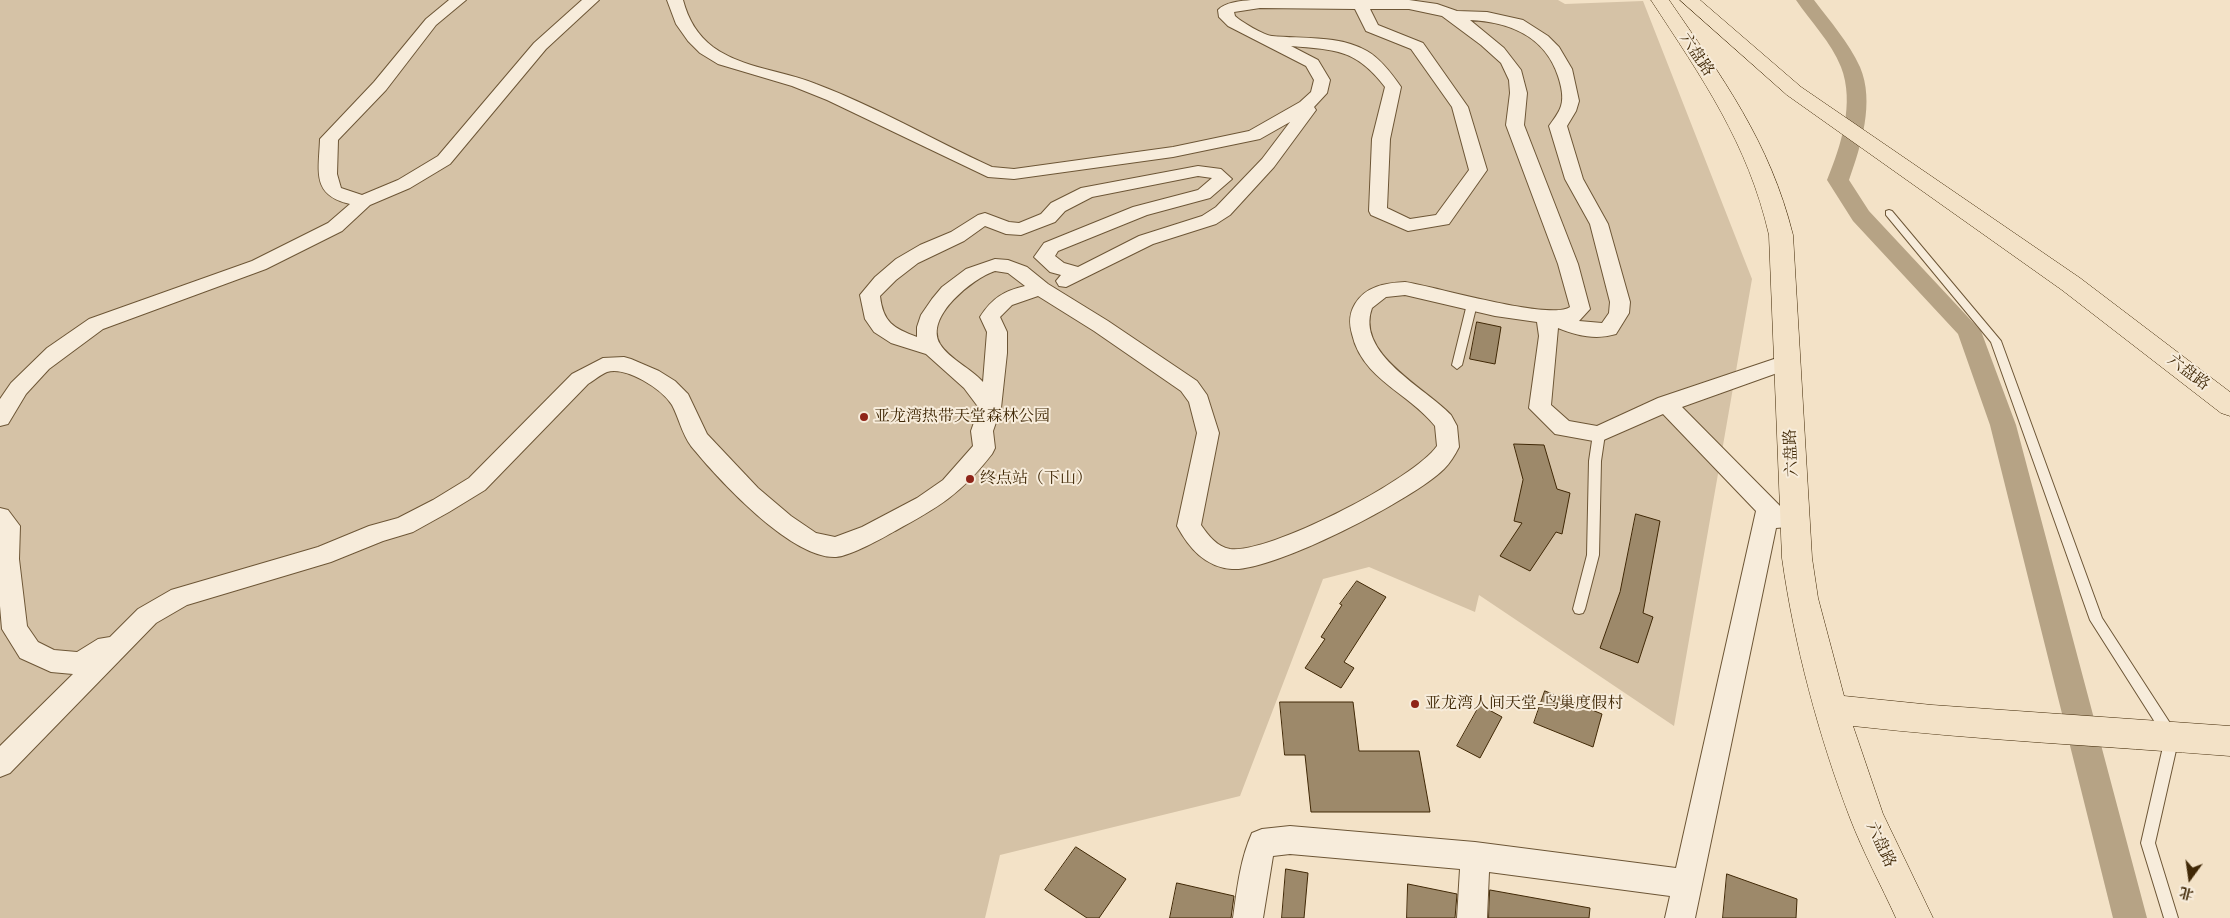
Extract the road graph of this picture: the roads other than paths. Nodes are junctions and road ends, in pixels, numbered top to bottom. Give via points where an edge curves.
1 (458, 0) edge
2 (591, 0) edge
3 (675, 0) edge
4 (685, 0) edge
5 (1660, 0) edge
6 (1689, 0) edge
7 (1361, 6) junction
8 (1455, 16) junction
9 (679, 17) junction
10 (1266, 40) junction
11 (1319, 93) junction
12 (364, 201) junction
13 (1889, 213) dead end
14 (1078, 273) junction
15 (1044, 290) junction
16 (1472, 304) junction
17 (1549, 316) junction
18 (932, 349) junction
19 (1788, 362) junction
20 (1457, 365) dead end
21 (1666, 404) junction
22 (2230, 406) edge
23 (990, 408) junction
24 (0, 418) edge
25 (1599, 434) junction
26 (1768, 510) junction
27 (0, 517) edge
28 (1796, 538) junction
29 (1579, 609) dead end
30 (128, 636) junction
31 (1831, 709) junction
32 (2158, 736) junction
33 (2230, 740) edge
34 (0, 764) edge
35 (1475, 856) junction
36 (1686, 884) junction
37 (1248, 918) edge
38 (1472, 918) edge
39 (1680, 918) edge
40 (1915, 918) edge
41 (2171, 918) edge

1 - 12 street via 431,22 380,86 329,139 328,174 333,190 346,198
2 - 12 street via 540,46 444,160 404,184
3 - 9 street
4 - 9 street
5 - 19 main road, 六盘路 via 1749,138 1769,185 1781,235
6 - 22 main road, 六盘路 via 1794,90 2071,284
7 - 8 street via 1381,3 1418,6 1439,9
7 - 10 street via 1252,3 1234,5 1226,10 1233,23
7 - 10 street via 1372,28 1417,46 1460,107 1478,170 1442,220 1408,225 1378,211 1381,139 1393,87 1379,68 1357,52 1312,43
8 - 17 street via 1500,51 1512,66 1520,90 1515,125 1568,264 1580,309 1573,316
8 - 17 street via 1479,15 1532,30 1555,49 1568,76 1570,106 1558,126 1574,179 1599,224 1620,302 1619,313 1609,329 1595,332 1571,327
9 - 11 street via 702,46 730,63 810,86 978,168 1000,174 1046,172 1173,152 1254,135 1300,110
10 - 11 street via 1312,63 1322,80
11 - 14 street via 1279,149 1223,211 1209,220 1146,240
12 - 24 street via 335,227 258,265 96,324 32,372 18,387
13 - 32 lane via 1996,341 2096,620
14 - 15 street
14 - 18 street via 1057,268 1044,257 1051,247 1140,211 1204,194 1223,179 1211,171 1198,171 1087,192 1058,207 1048,218 1021,229 1006,228 984,220 947,242 926,250 884,277 870,295 870,311 879,325 893,336
15 - 16 street via 1188,386 1199,401 1208,432 1189,526 1202,546 1214,554 1234,560 1258,558 1298,541 1397,490 1435,465 1448,447 1445,424 1427,404 1394,381 1373,357 1358,318 1362,305 1376,293 1398,289 1425,291
15 - 18 street via 1012,266 995,265 980,270 947,293 934,311 926,336
15 - 23 street via 1016,293 997,304 990,317 997,332
16 - 17 street
16 - 20 lane
17 - 25 street via 1540,408 1563,428
18 - 23 street via 973,384
19 - 21 street
19 - 28 main road, 六盘路
21 - 25 street
21 - 26 street
23 - 30 street via 982,431 984,448 951,486 898,520 836,547 810,541 782,523 750,494 698,439 680,400 667,386 624,364 603,365 580,379 477,484 441,506 405,525 377,532 323,555 180,597 147,616
25 - 29 lane via 1592,555
26 - 28 street
26 - 36 street
27 - 30 street via 8,526 7,559 15,629 29,650 51,661 80,663
28 - 31 main road, 六盘路 via 1803,598
30 - 34 street
31 - 32 main road via 1932,720
31 - 40 main road, 六盘路 via 1867,818
32 - 33 main road
32 - 41 lane via 2148,843
35 - 36 street
35 - 37 street via 1290,840 1262,844 1254,872
35 - 38 street
36 - 39 street

